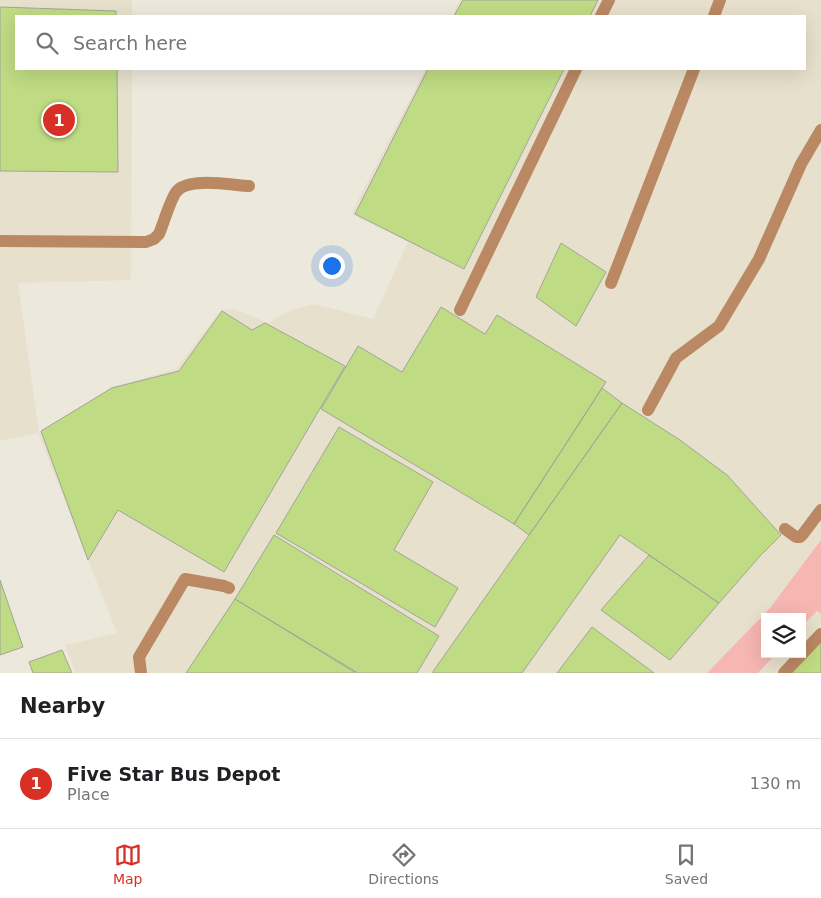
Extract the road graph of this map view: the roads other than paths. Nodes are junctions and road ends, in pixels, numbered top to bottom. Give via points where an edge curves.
1 (609, 0) edge
2 (720, 0) edge
3 (602, 15) edge
4 (714, 15) edge
5 (576, 70) edge
6 (694, 70) edge
7 (821, 130) edge
8 (249, 186) dead end
9 (0, 241) edge
10 (611, 283) dead end
11 (460, 310) dead end
12 (648, 410) dead end
13 (821, 510) edge
14 (784, 529) dead end
15 (229, 588) dead end
16 (821, 634) edge
17 (806, 650) edge
18 (798, 658) edge
19 (141, 673) edge
20 (784, 673) edge

1 - 3 lane
2 - 4 lane
5 - 11 lane
6 - 10 lane
7 - 12 lane via 759,258 719,326 676,358
8 - 9 lane via 184,185 176,191 159,234 146,242
13 - 14 lane via 800,537
15 - 19 lane via 185,579 139,657
16 - 17 lane
18 - 20 lane

